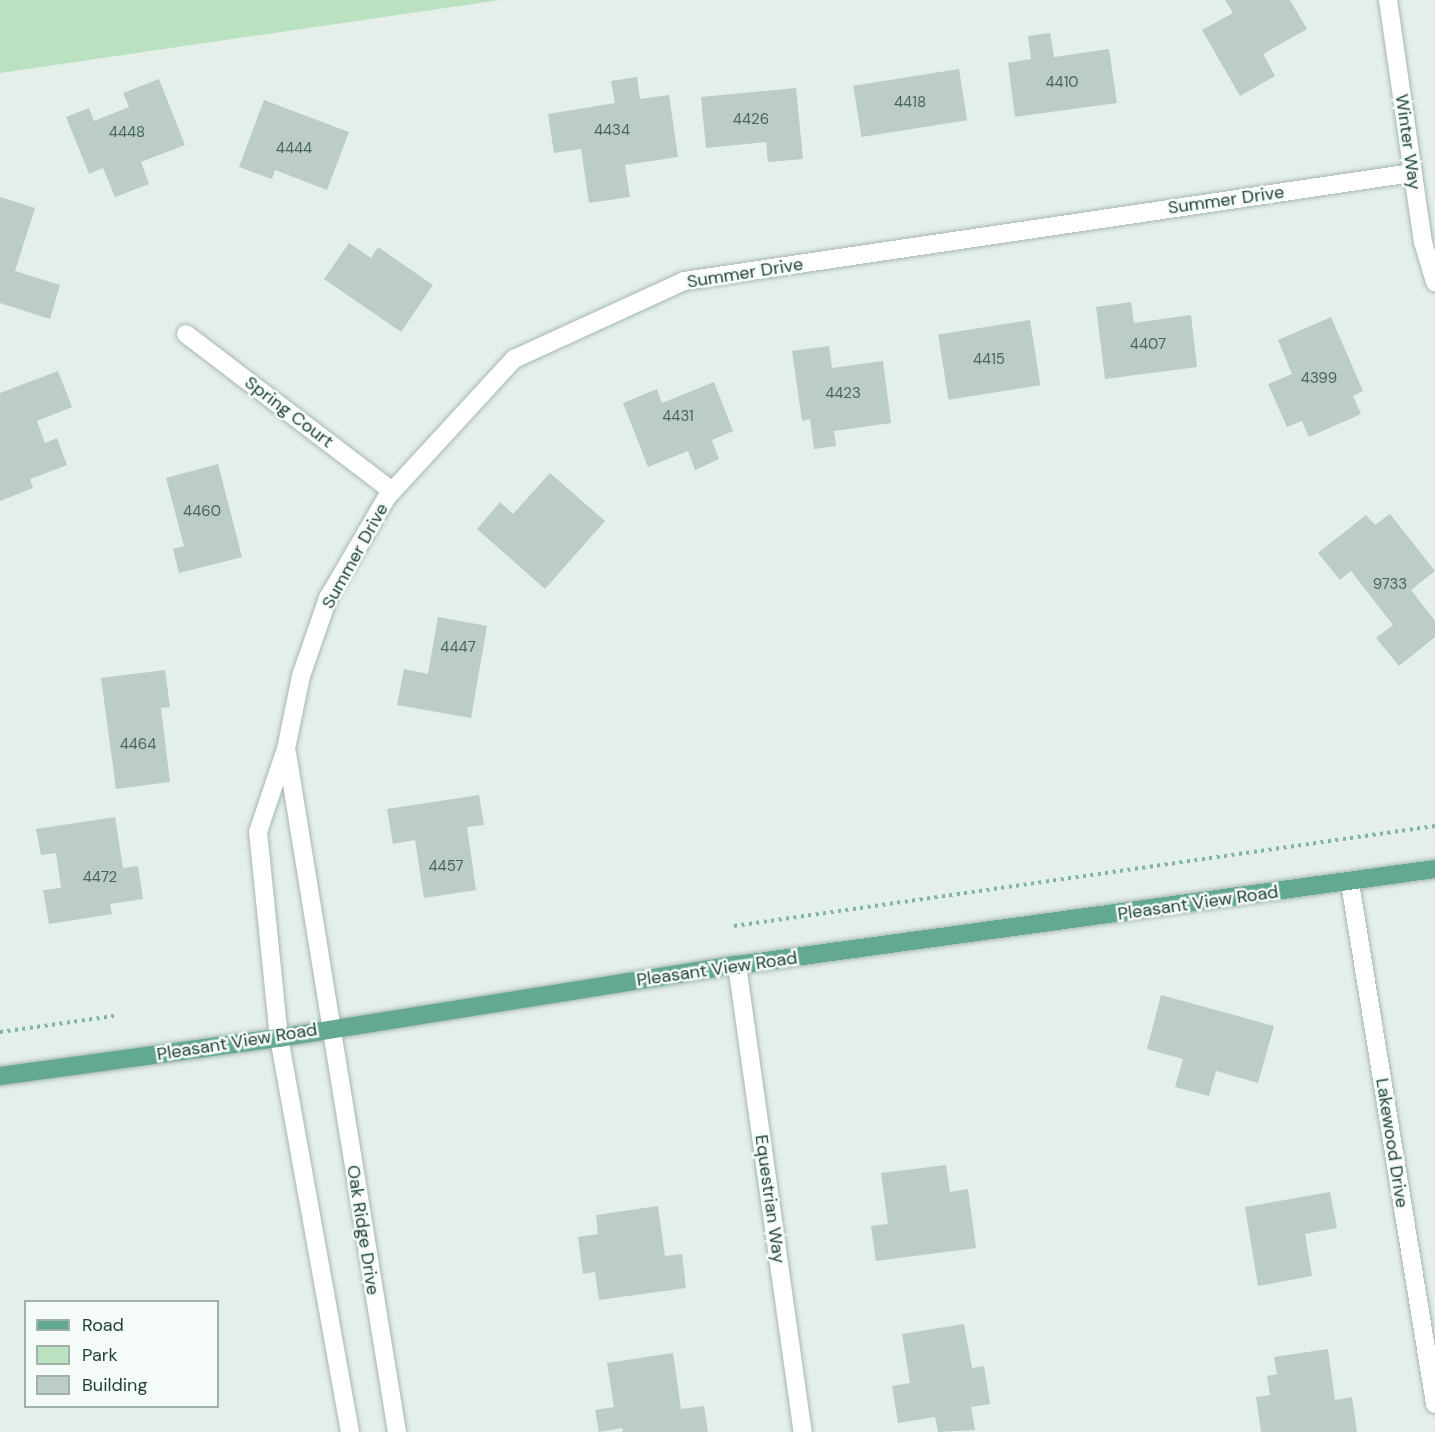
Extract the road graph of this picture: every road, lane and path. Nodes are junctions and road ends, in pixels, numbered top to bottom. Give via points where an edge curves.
1 (1388, 0) edge
2 (1412, 173) junction
3 (1435, 282) edge
4 (186, 334) dead end
5 (392, 491) junction
6 (286, 749) junction
7 (1435, 826) edge
8 (1435, 869) edge
9 (1350, 883) junction
10 (734, 926) dead end
11 (737, 965) junction
12 (114, 1016) dead end
13 (329, 1028) junction
14 (0, 1032) edge
15 (279, 1038) junction
16 (0, 1076) edge
17 (1435, 1404) edge
18 (350, 1432) edge
19 (397, 1432) edge
20 (803, 1432) edge

1 - 2 street, Winter Way
2 - 3 street, Winter Way via 1423,242
2 - 5 street, Summer Drive via 684,281 514,359
4 - 5 street, Spring Court
5 - 6 street, Summer Drive via 328,598 301,676
6 - 13 street, Summer Drive
6 - 15 street, Summer Drive via 258,832
7 - 10 path
8 - 9 main road, Pleasant View Road
9 - 11 main road, Pleasant View Road
9 - 17 street, Lakewood Drive
11 - 13 main road, Pleasant View Road
11 - 20 street, Equestrian Way
12 - 14 path
13 - 15 main road, Pleasant View Road
13 - 19 street, Oak Ridge Drive
15 - 16 main road, Pleasant View Road
15 - 18 street

